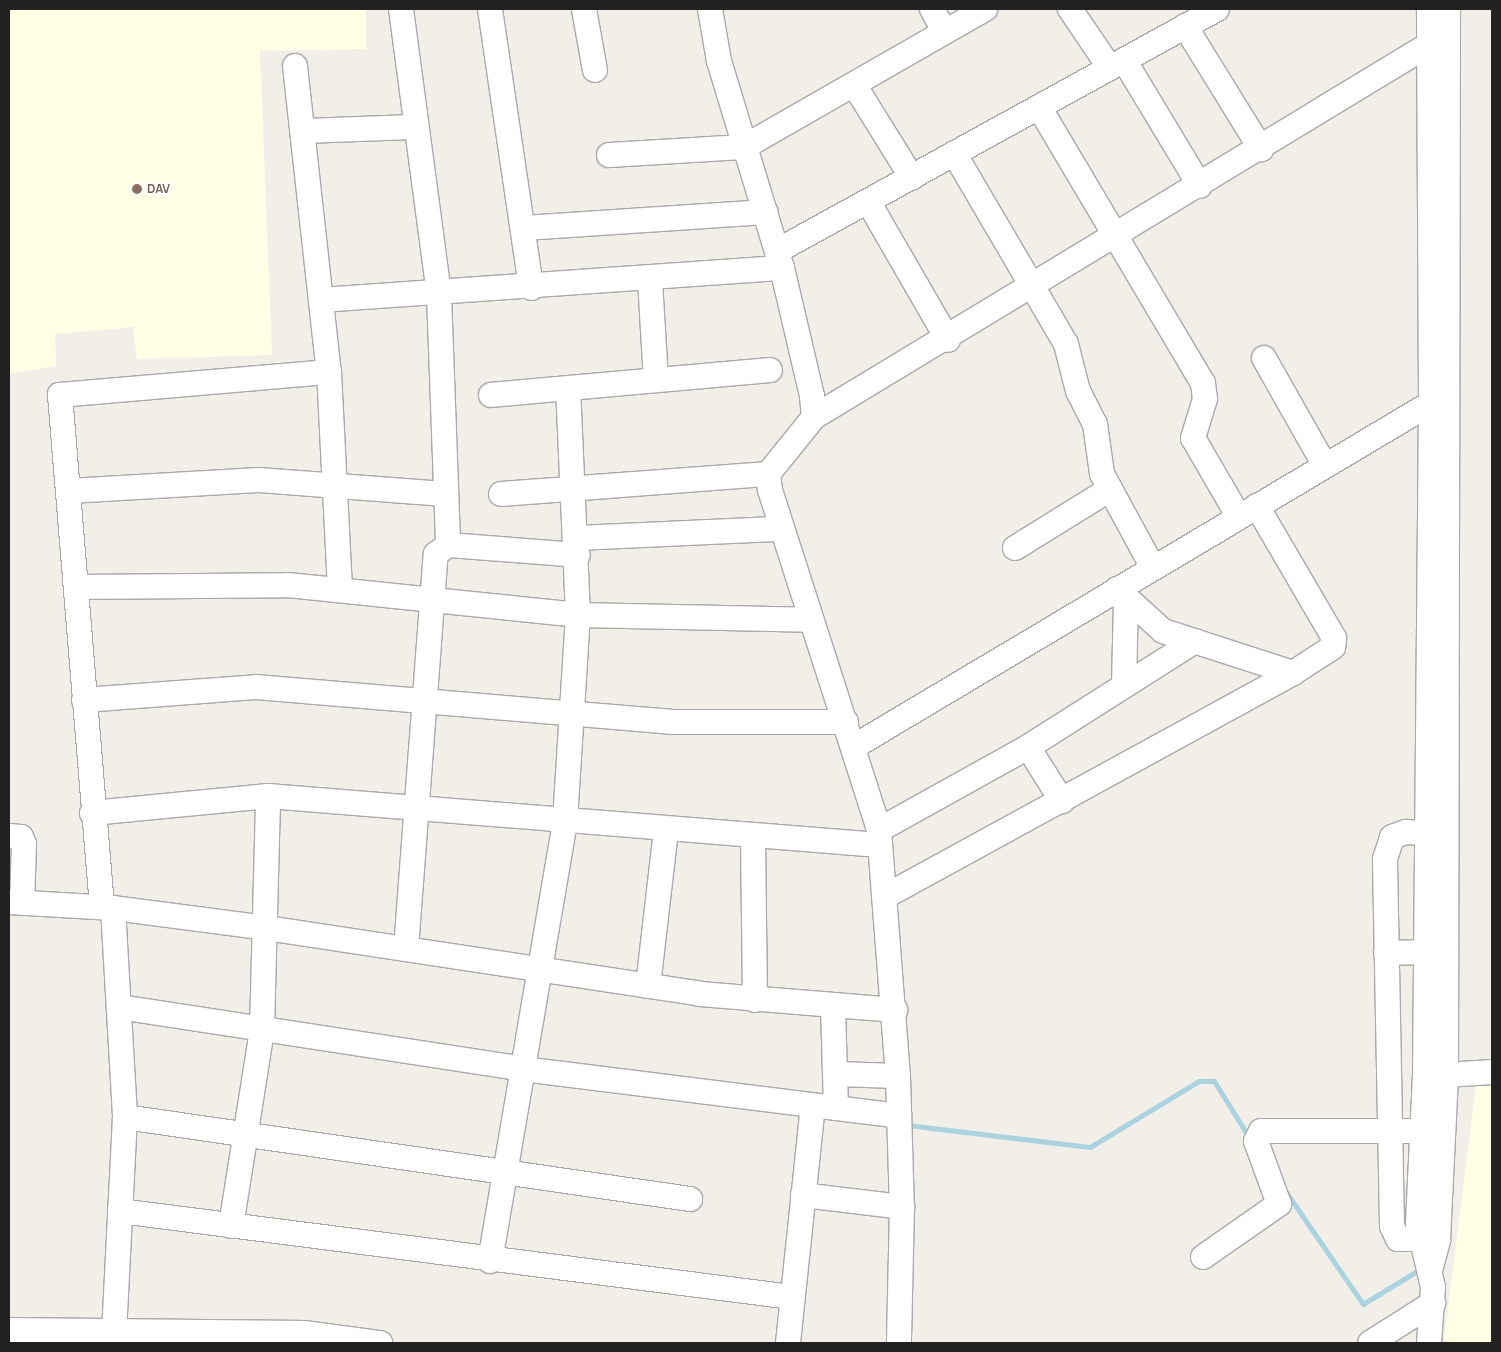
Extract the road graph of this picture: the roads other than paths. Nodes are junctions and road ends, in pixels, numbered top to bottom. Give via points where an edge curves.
1 (402, 9) edge
2 (490, 9) edge
3 (584, 9) edge
4 (932, 9) edge
5 (985, 9) edge
6 (1070, 9) edge
7 (1217, 9) edge
8 (1429, 9) edge
9 (1448, 9) edge
10 (713, 10) edge
11 (1185, 26) junction
12 (945, 32) junction
13 (1439, 45) junction
14 (1117, 64) junction
15 (296, 66) dead end
16 (595, 70) dead end
17 (855, 86) junction
18 (1039, 107) junction
19 (414, 127) junction
20 (303, 131) junction
21 (744, 147) junction
22 (1261, 149) junction
23 (954, 153) junction
24 (609, 156) dead end
25 (912, 178) junction
26 (1200, 186) junction
27 (868, 203) junction
28 (765, 212) junction
29 (526, 228) junction
30 (1439, 230) junction
31 (1119, 236) junction
32 (779, 260) junction
33 (650, 280) junction
34 (531, 288) junction
35 (1033, 288) junction
36 (439, 295) junction
37 (322, 300) junction
38 (948, 340) junction
39 (1264, 358) dead end
40 (770, 370) dead end
41 (329, 372) junction
42 (656, 380) junction
43 (568, 388) junction
44 (491, 395) dead end
45 (1431, 403) junction
46 (814, 417) junction
47 (1325, 466) junction
48 (768, 474) junction
49 (574, 488) junction
50 (339, 489) junction
51 (1110, 489) junction
52 (69, 491) junction
53 (444, 494) junction
54 (501, 494) dead end
55 (1248, 512) junction
56 (780, 529) junction
57 (448, 545) junction
58 (578, 546) junction
59 (1015, 548) dead end
60 (1153, 568) junction
61 (76, 587) junction
62 (340, 589) junction
63 (1121, 594) junction
64 (435, 599) junction
65 (578, 615) junction
66 (809, 620) junction
67 (1195, 640) junction
68 (1293, 673) junction
69 (1124, 686) junction
70 (84, 700) junction
71 (424, 704) junction
72 (571, 714) junction
73 (846, 722) junction
74 (856, 746) junction
75 (1028, 747) junction
76 (268, 796) junction
77 (1062, 801) junction
78 (416, 807) junction
79 (92, 813) junction
80 (565, 822) junction
81 (666, 830) junction
82 (1427, 833) junction
83 (9, 836) edge
84 (752, 837) junction
85 (879, 838) junction
86 (884, 897) junction
87 (16, 902) edge
88 (108, 907) junction
89 (266, 928) junction
90 (406, 949) junction
91 (1426, 952) junction
92 (1386, 953) junction
93 (538, 970) junction
94 (648, 986) junction
95 (755, 1000) junction
96 (119, 1007) junction
97 (833, 1007) junction
98 (895, 1010) junction
99 (262, 1030) junction
100 (523, 1069) junction
101 (1492, 1072) edge
102 (835, 1074) junction
103 (1435, 1075) junction
104 (898, 1076) junction
105 (813, 1106) junction
106 (836, 1108) junction
107 (900, 1116) junction
108 (125, 1117) junction
109 (1388, 1130) junction
110 (1422, 1131) junction
111 (246, 1134) junction
112 (508, 1172) junction
113 (803, 1195) junction
114 (690, 1199) dead end
115 (902, 1207) junction
116 (120, 1211) junction
117 (231, 1226) junction
118 (1420, 1239) junction
119 (1203, 1257) dead end
120 (490, 1261) junction
121 (1431, 1267) junction
122 (791, 1297) junction
123 (1433, 1303) junction
124 (9, 1330) edge
125 (114, 1332) junction
126 (157, 1338) edge
127 (263, 1338) edge
128 (380, 1343) edge
129 (788, 1343) edge
130 (899, 1343) edge
131 (1370, 1343) edge
132 (1429, 1343) edge

1 - 19 street
2 - 29 street
3 - 16 street
4 - 12 street
5 - 12 street
6 - 14 street
7 - 11 street
8 - 13 street
9 - 13 street
10 - 21 street
11 - 14 street
11 - 22 street
12 - 17 street
13 - 22 street
13 - 30 street
14 - 18 street
14 - 26 street
15 - 20 street
17 - 21 street
17 - 25 street
18 - 23 street
18 - 31 street
19 - 20 street
19 - 36 street
20 - 37 street
21 - 24 street
21 - 28 street
22 - 26 street
23 - 25 street
23 - 35 street
25 - 27 street
26 - 31 street
27 - 32 street
27 - 38 street
28 - 29 street
28 - 32 street
29 - 34 street
30 - 45 street
30 - 103 street
31 - 35 street
31 - 55 street via 1203,383 1205,399 1193,438
32 - 33 street
32 - 46 street
33 - 34 street
33 - 42 street
34 - 36 street
35 - 38 street
35 - 51 street via 1070,352 1077,386 1094,424 1097,461
36 - 37 street
36 - 53 street
37 - 41 street
38 - 46 street
39 - 47 street
40 - 42 street
41 - 50 street
41 - 52 street via 64,392 60,395
42 - 43 street
43 - 44 street
43 - 49 street
45 - 47 street
45 - 82 street
46 - 48 street
47 - 55 street
48 - 49 street
48 - 56 street
49 - 54 street
49 - 58 street
50 - 52 street via 232,480
50 - 53 street
50 - 62 street
51 - 59 street
51 - 60 street
52 - 61 street
53 - 57 street
55 - 60 street
55 - 68 street via 1334,638 1324,656
56 - 58 street
56 - 66 street
57 - 58 street
57 - 64 street via 436,554
58 - 65 street
60 - 63 street
61 - 62 street via 250,584
61 - 70 street
62 - 64 street
63 - 67 street via 1162,631
63 - 69 street
63 - 74 street
64 - 65 street
64 - 71 street
65 - 66 street
65 - 72 street
66 - 73 street
67 - 68 street
67 - 69 street
68 - 77 street
69 - 75 street
70 - 71 street via 256,687
70 - 79 street
71 - 72 street
71 - 78 street
72 - 73 street via 670,722
72 - 80 street
73 - 74 street
74 - 85 street
75 - 77 street
75 - 85 street
76 - 78 street
76 - 79 street
76 - 89 street
77 - 86 street
78 - 80 street
78 - 90 street
79 - 88 street
80 - 81 street
80 - 93 street
81 - 84 street
81 - 94 street
82 - 91 street
82 - 92 street via 1406,832 1392,837 1386,847
83 - 87 street via 21,837 24,844
84 - 85 street
84 - 95 street
85 - 86 street
86 - 98 street
87 - 88 street
88 - 89 street
88 - 96 street
89 - 90 street
89 - 99 street
90 - 93 street
91 - 92 street
91 - 103 street
92 - 109 street
93 - 94 street
93 - 100 street
94 - 95 street
95 - 97 street
96 - 99 street
96 - 108 street
97 - 98 street
97 - 102 street
98 - 104 street
99 - 100 street
99 - 111 street
100 - 105 street
100 - 112 street
101 - 103 street
102 - 104 street
102 - 106 street
103 - 110 street
103 - 121 street via 1438,1240
104 - 107 street
105 - 106 street
105 - 113 street
106 - 107 street
107 - 115 street
108 - 111 street
108 - 116 street
109 - 110 street
109 - 118 street via 1394,1233 1403,1240
109 - 119 street via 1261,1131 1256,1141 1279,1204
110 - 118 street
111 - 112 street
111 - 117 street
112 - 114 street
112 - 120 street
113 - 115 street
113 - 122 street
115 - 130 street
116 - 117 street
116 - 125 street
117 - 120 street
118 - 121 street
120 - 122 street
121 - 123 street
122 - 129 street
123 - 131 street
123 - 132 street
124 - 125 street
125 - 126 street
126 - 127 street
127 - 128 street

